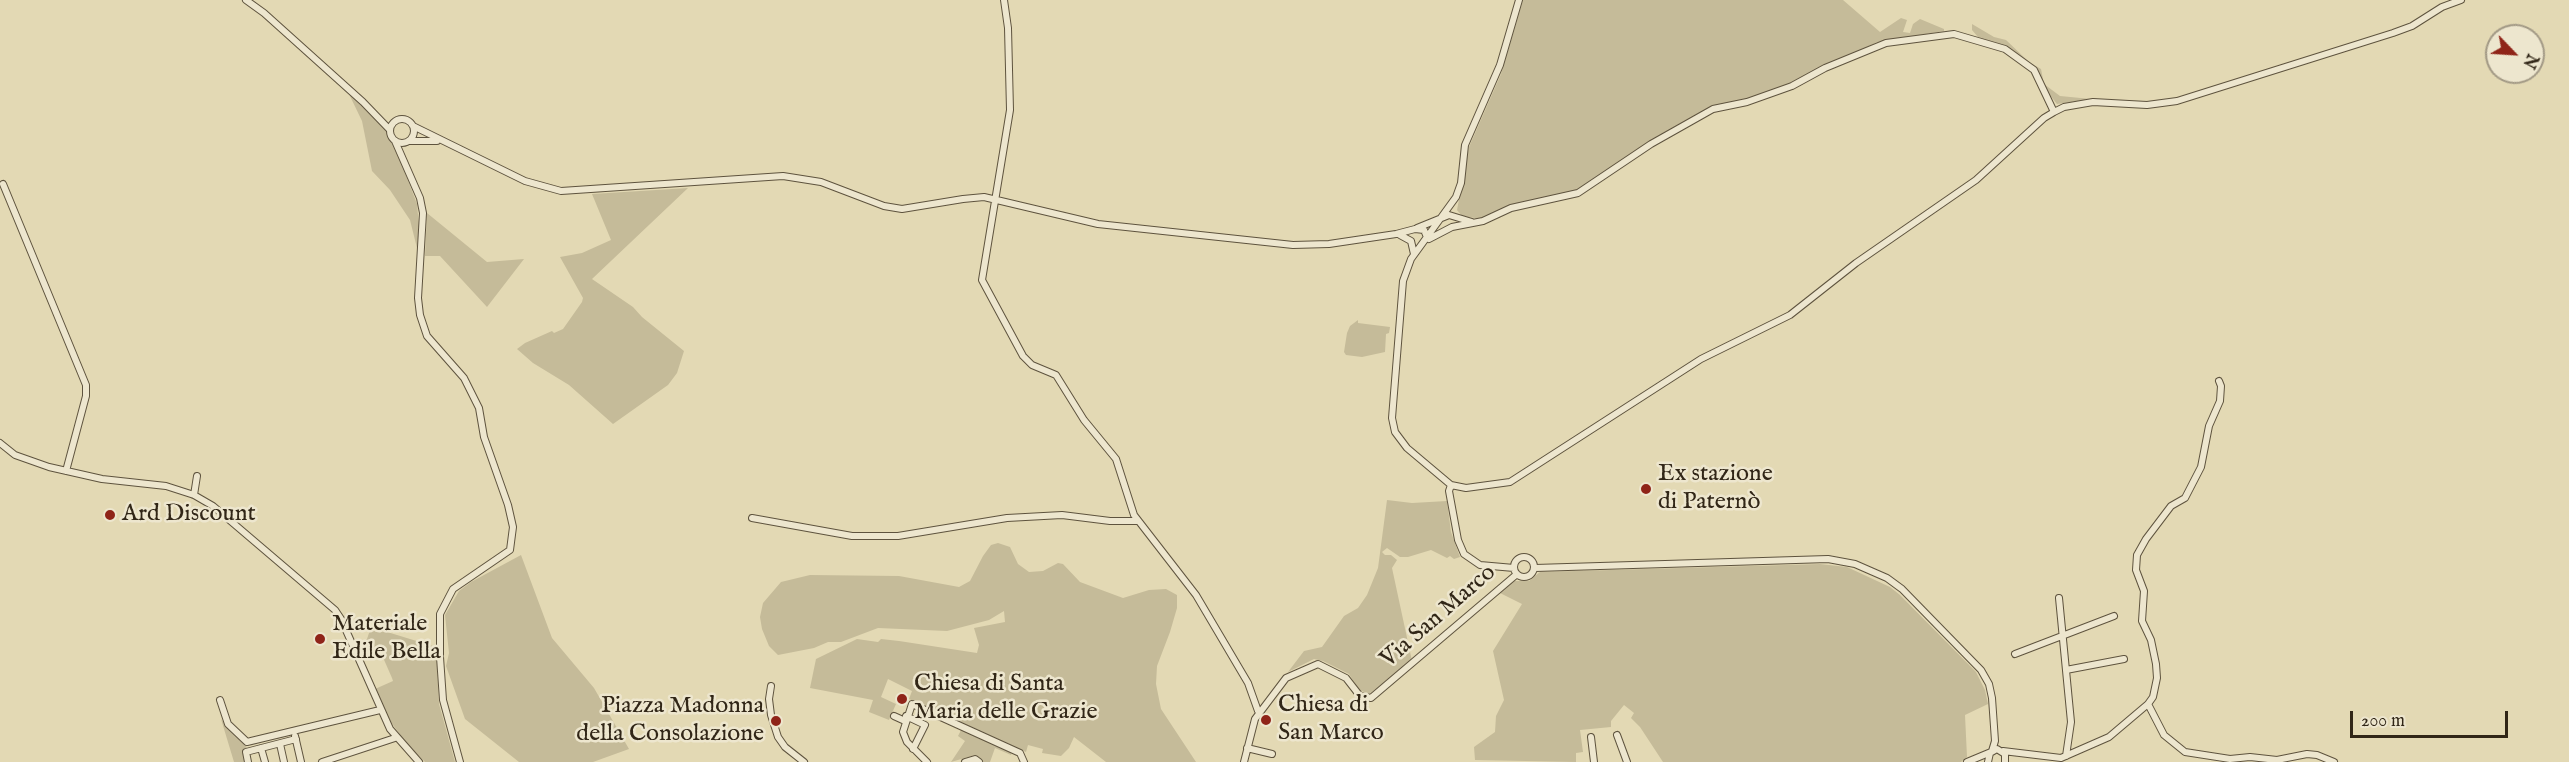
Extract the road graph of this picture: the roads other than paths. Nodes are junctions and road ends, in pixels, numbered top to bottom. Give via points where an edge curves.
1 (246, 0) edge
2 (1004, 0) edge
3 (1519, 0) edge
4 (2461, 0) edge
5 (363, 102) junction
6 (2054, 112) junction
7 (397, 120) junction
8 (413, 126) junction
9 (390, 130) junction
10 (395, 141) junction
11 (408, 141) junction
12 (444, 141) junction
13 (402, 156) junction
14 (3, 184) dead end
15 (996, 199) junction
16 (1454, 201) junction
17 (1443, 217) junction
18 (1461, 221) junction
19 (1414, 229) junction
20 (1396, 234) junction
21 (1406, 236) junction
22 (1427, 238) junction
23 (1416, 252) junction
24 (2219, 381) dead end
25 (0, 443) edge
26 (66, 471) junction
27 (197, 476) dead end
28 (1451, 485) junction
29 (194, 495) junction
30 (752, 518) dead end
31 (1138, 521) junction
32 (1534, 568) junction
33 (1515, 571) junction
34 (2059, 598) dead end
35 (2114, 616) dead end
36 (2062, 636) junction
37 (2015, 654) dead end
38 (2124, 659) dead end
39 (2066, 670) junction
40 (771, 686) dead end
41 (220, 700) dead end
42 (2148, 704) junction
43 (380, 710) junction
44 (1258, 711) junction
45 (894, 716) dead end
46 (906, 718) junction
47 (294, 731) junction
48 (1617, 735) dead end
49 (1591, 737) dead end
50 (395, 738) junction
51 (296, 740) junction
52 (279, 744) junction
53 (261, 748) junction
54 (1247, 748) junction
55 (913, 749) junction
56 (1996, 751) junction
57 (1272, 754) dead end
58 (2020, 755) junction
59 (2066, 756) junction
60 (1974, 758) junction
61 (802, 761) edge
62 (2006, 761) edge
63 (248, 762) edge
64 (264, 762) edge
65 (284, 762) edge
66 (302, 762) edge
67 (322, 762) edge
68 (419, 762) edge
69 (460, 762) edge
70 (927, 762) edge
71 (965, 762) edge
72 (980, 762) edge
73 (1024, 762) edge
74 (1244, 762) edge
75 (1594, 762) edge
76 (1627, 762) edge
77 (1967, 762) edge
78 (1988, 762) edge
79 (2334, 762) edge

1 - 5 street
2 - 15 street via 1010,110
3 - 16 street via 1500,65 1465,145 1461,183
4 - 6 street via 2382,37 2177,101 2146,105 2093,102
5 - 7 street via 386,118
5 - 9 street
6 - 18 street via 2034,70 2005,49 1954,34 1886,43 1792,86 1713,109 1651,144 1578,193 1511,208 1475,223
6 - 28 street via 1976,180 1856,263 1790,315 1701,359 1510,482 1474,488
7 - 8 street via 408,120
7 - 9 street
8 - 11 street via 414,134
8 - 12 street
9 - 10 street
10 - 11 street
10 - 13 street
11 - 12 street
11 - 13 street
12 - 15 street via 525,181 561,191 783,176 821,182 902,209 974,197
13 - 69 street via 423,213 420,315 427,336 464,378 478,408 513,527 510,550 453,589 440,614 443,700
14 - 26 street via 86,385
15 - 20 street via 1098,224 1293,245
15 - 31 street via 982,280 1023,356 1032,365 1056,375 1084,420 1116,459
16 - 17 street
16 - 18 street
17 - 18 street
17 - 19 street
17 - 22 street
18 - 23 street via 1439,232
19 - 20 street
19 - 22 street via 1424,230
20 - 21 street
21 - 22 street
21 - 23 street
22 - 23 street
23 - 28 street via 1403,281 1393,426 1402,443
24 - 42 street via 2220,401 2208,426 2201,467 2185,498 2170,506 2137,555 2135,565 2144,591 2142,621 2156,664 2156,685
25 - 26 street via 15,455
26 - 29 street via 159,484
27 - 29 street
28 - 33 street via 1458,540 1464,554 1480,565
29 - 43 street via 213,506 327,602 341,619
30 - 31 street via 852,536 898,536 1006,518 1062,515
31 - 44 street via 1197,595 1248,683
32 - 33 street via 1526,578
32 - 33 street via 1533,562 1525,557 1517,560
32 - 56 street via 1828,559 1855,564 1902,589 1981,670 1991,691
33 - 44 street, Via San Marco via 1374,696 1363,697 1346,678 1314,664 1286,678
34 - 36 street
35 - 36 street
36 - 37 street
36 - 39 street
38 - 39 street
39 - 59 street via 2071,722
40 - 61 street via 771,715 778,737
41 - 47 street via 228,724 247,742
42 - 59 street via 2109,737
42 - 79 street via 2164,735 2185,752 2230,759 2277,760 2307,754
43 - 47 street
43 - 50 street
44 - 54 street, Via San Marco
45 - 46 street
46 - 55 street via 903,732
46 - 55 street via 925,725
46 - 73 street via 912,704 1020,753
47 - 51 street
48 - 76 street
49 - 75 street
50 - 67 street
50 - 68 street
51 - 52 street
51 - 66 street
52 - 53 street
52 - 65 street
53 - 63 street via 246,752
53 - 64 street
54 - 57 street
54 - 74 street, Via San Marco
55 - 70 street
56 - 58 street
56 - 60 street
56 - 62 street
56 - 78 street
58 - 59 street
58 - 62 street
60 - 77 street
60 - 78 street
71 - 72 street

